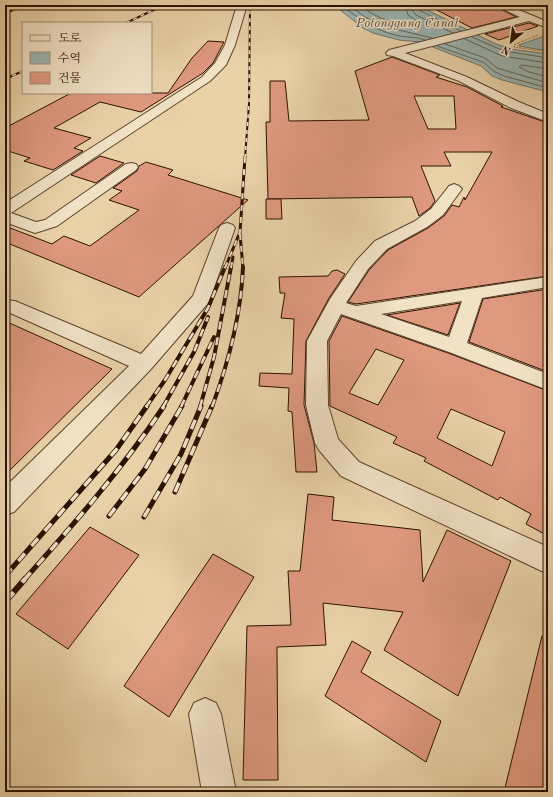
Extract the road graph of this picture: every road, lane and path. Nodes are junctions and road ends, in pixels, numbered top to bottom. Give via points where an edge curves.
1 (242, 5) edge
2 (490, 5) edge
3 (499, 5) edge
4 (509, 9) junction
5 (548, 18) edge
6 (533, 19) junction
7 (548, 25) edge
8 (539, 35) dead end
9 (393, 52) junction
10 (548, 52) edge
11 (381, 55) dead end
12 (548, 118) edge
13 (132, 167) dead end
14 (454, 189) dead end
15 (5, 210) edge
16 (5, 216) edge
17 (227, 228) dead end
18 (546, 282) dead end
19 (474, 294) junction
20 (5, 307) edge
21 (345, 309) junction
22 (456, 347) junction
23 (144, 364) junction
24 (548, 382) edge
25 (5, 504) edge
26 (548, 560) edge
27 (205, 714) dead end
28 (218, 792) edge

1 - 15 street via 230,45 220,65 206,79
2 - 4 street
3 - 4 street
4 - 6 street
5 - 6 street
6 - 7 street
6 - 9 street
8 - 10 path via 514,46
9 - 11 street
9 - 12 street via 463,79
13 - 16 street via 51,223 35,228
14 - 21 street via 437,212 421,224 381,245 362,265
17 - 23 street via 202,298
18 - 19 street
19 - 21 street
19 - 22 street
20 - 23 street via 8,305
21 - 22 street
21 - 26 street via 317,341 317,405 327,443 350,469
22 - 24 street
23 - 25 street
27 - 28 street

